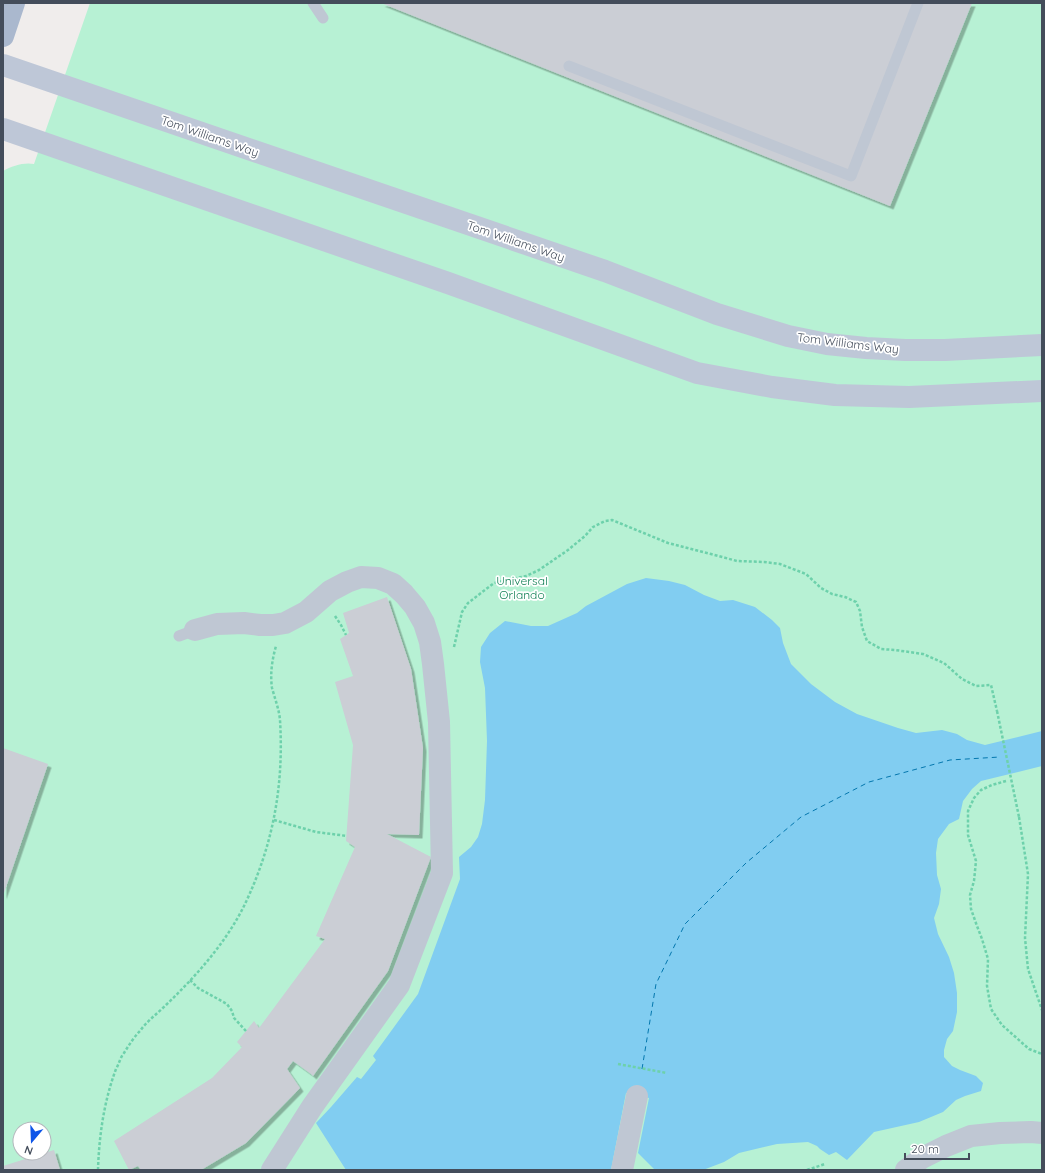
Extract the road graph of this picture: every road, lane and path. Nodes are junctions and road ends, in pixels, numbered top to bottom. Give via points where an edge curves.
1 (14, 3) edge
2 (313, 3) edge
3 (918, 3) edge
4 (324, 18) dead end
5 (3, 36) edge
6 (3, 64) edge
7 (569, 66) dead end
8 (3, 129) edge
9 (1042, 345) edge
10 (1042, 391) edge
11 (285, 623) junction
12 (187, 633) dead end
13 (434, 664) junction
14 (1006, 781) dead end
15 (274, 820) junction
16 (347, 836) dead end
17 (190, 980) junction
18 (1042, 1010) edge
19 (246, 1031) dead end
20 (1042, 1054) edge
21 (618, 1064) dead end
22 (667, 1073) dead end
23 (637, 1096) dead end
24 (1042, 1133) edge
25 (825, 1164) dead end
26 (98, 1170) edge
27 (272, 1170) edge
28 (622, 1170) edge
29 (807, 1170) edge
30 (906, 1170) edge

1 - 5 main road
2 - 4 lane
3 - 7 lane via 851,176
6 - 9 street, Tom Williams Way via 605,271 716,314 788,336 842,346 906,350
8 - 10 street via 448,283 698,373 772,387 835,395 909,397
11 - 12 street via 273,626 217,624
11 - 13 street via 306,612 330,591 347,582 361,578 378,578 393,584 415,608 424,623
11 - 15 path via 271,669 272,688 280,718 281,746
13 - 18 path, bridge via 453,651 462,612 468,603 494,583 526,576 539,570 568,550 593,527 605,521 612,520 668,543 737,560 780,564 806,574 832,594 856,602 867,641 881,650 923,654 944,663 962,679 976,686 991,685 1019,817 1028,874 1025,938 1028,969
13 - 27 street via 439,722 442,873 398,985 312,1107
14 - 20 path via 981,790 968,811 968,834 976,861 970,895 971,909 988,959 987,986 991,1009 1002,1025 1030,1049
15 - 16 path via 316,832
15 - 17 path via 268,848 244,906 215,952
17 - 19 path via 198,988 227,1004 234,1018
17 - 26 path via 140,1030 122,1054 101,1127
21 - 22 path
23 - 28 street
24 - 30 street via 971,1136 922,1158
25 - 29 path

